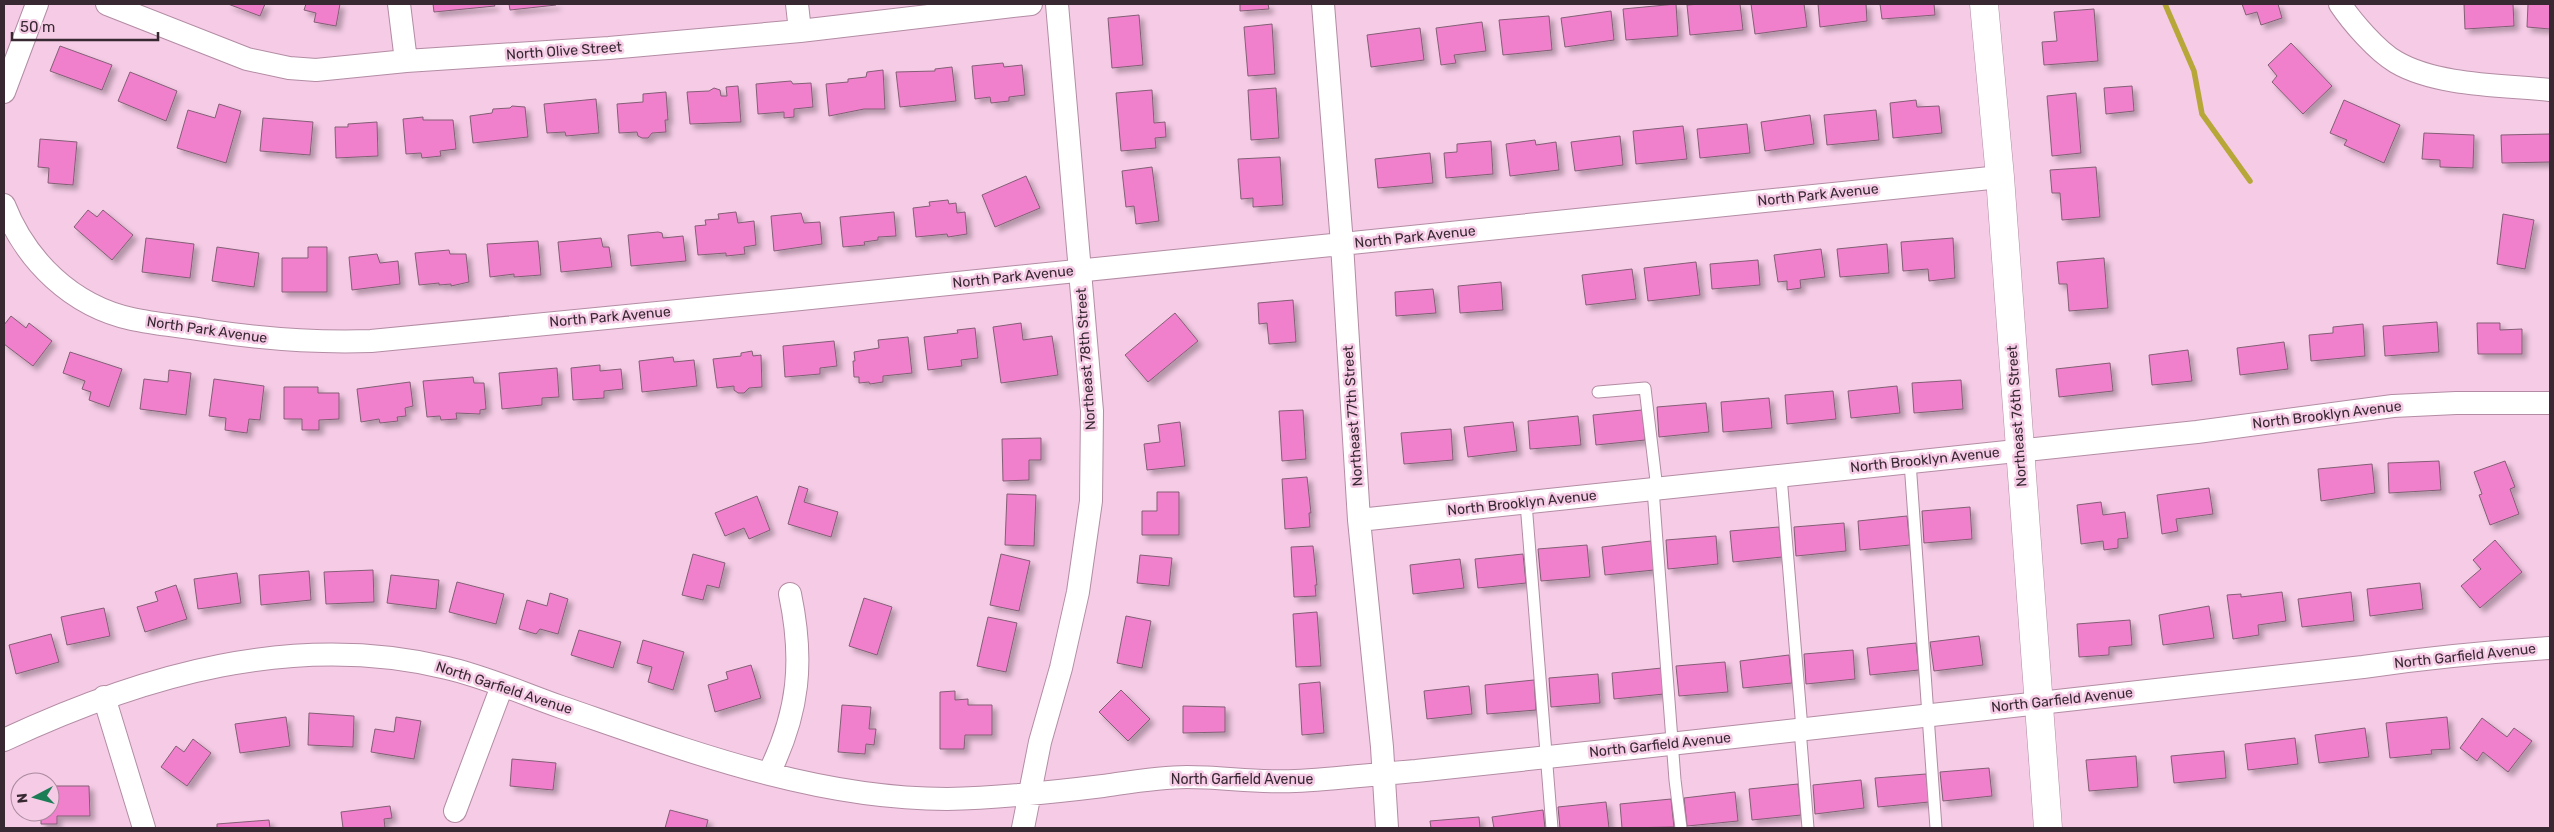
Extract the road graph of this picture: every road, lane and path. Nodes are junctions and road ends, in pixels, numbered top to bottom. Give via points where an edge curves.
1 (37, 4) edge
2 (106, 4) edge
3 (399, 4) edge
4 (797, 4) edge
5 (1031, 4) edge
6 (1057, 4) edge
7 (1323, 4) edge
8 (1984, 4) edge
9 (2340, 4) edge
10 (800, 30) junction
11 (406, 61) junction
12 (2550, 90) edge
13 (4, 92) edge
14 (2000, 176) junction
15 (4, 205) edge
16 (1342, 244) junction
17 (1080, 270) junction
18 (1598, 392) dead end
19 (2550, 403) edge
20 (2019, 450) junction
21 (1910, 462) junction
22 (1781, 476) junction
23 (1655, 489) junction
24 (1526, 503) junction
25 (1359, 520) junction
26 (790, 594) dead end
27 (2550, 648) edge
28 (502, 686) junction
29 (104, 698) junction
30 (2040, 703) junction
31 (1928, 715) junction
32 (1801, 729) junction
33 (4, 740) edge
34 (1674, 743) junction
35 (1548, 757) junction
36 (769, 773) junction
37 (1384, 773) junction
38 (1030, 792) junction
39 (454, 811) dead end
40 (144, 828) edge
41 (1023, 828) edge
42 (1387, 828) edge
43 (1552, 828) edge
44 (1681, 828) edge
45 (1808, 828) edge
46 (1936, 828) edge
47 (2048, 828) edge

1 - 13 street
2 - 11 street, North Olive Street via 220,50 289,68 316,70
3 - 11 street
4 - 10 street
5 - 10 street, North Olive Street
6 - 17 street, Northeast 78th Street
7 - 16 street, Northeast 77th Street
8 - 14 street, Northeast 76th Street
9 - 12 street via 2394,61 2414,71 2439,78
10 - 11 street, North Olive Street via 609,48
14 - 16 street, North Park Avenue
14 - 20 street, Northeast 76th Street
15 - 17 street, North Park Avenue via 24,246 41,266 82,300 131,319 227,334 321,343 380,340
16 - 17 street, North Park Avenue
16 - 25 street, Northeast 77th Street
17 - 38 street, Northeast 78th Street via 1092,410 1090,501 1078,592
18 - 23 lane via 1645,388
19 - 20 street, North Brooklyn Avenue via 2393,406 2196,432
20 - 21 street, North Brooklyn Avenue
20 - 30 street, Northeast 76th Street
21 - 22 street, North Brooklyn Avenue
21 - 31 lane
22 - 23 street, North Brooklyn Avenue
22 - 32 lane
23 - 24 street, North Brooklyn Avenue
23 - 34 lane
24 - 25 street, North Brooklyn Avenue
24 - 35 lane
25 - 37 street, Northeast 77th Street
26 - 36 street via 799,660 797,688 792,718
27 - 30 street, North Garfield Avenue via 2460,655
28 - 29 street, North Garfield Avenue via 453,669 414,661 316,654 224,663 160,679
28 - 36 street, North Garfield Avenue via 690,752
28 - 39 street
29 - 33 street, North Garfield Avenue
29 - 40 street
30 - 31 street, North Garfield Avenue
30 - 47 street, Northeast 76th Street
31 - 32 street, North Garfield Avenue
31 - 46 lane
32 - 34 street, North Garfield Avenue
32 - 45 lane
34 - 35 street, North Garfield Avenue
34 - 44 lane
35 - 37 street, North Garfield Avenue
35 - 43 lane
36 - 38 street, North Garfield Avenue via 878,796 958,799
37 - 38 street, North Garfield Avenue via 1295,781 1177,778
37 - 42 street, Northeast 77th Street
38 - 41 street, Northeast 78th Street

